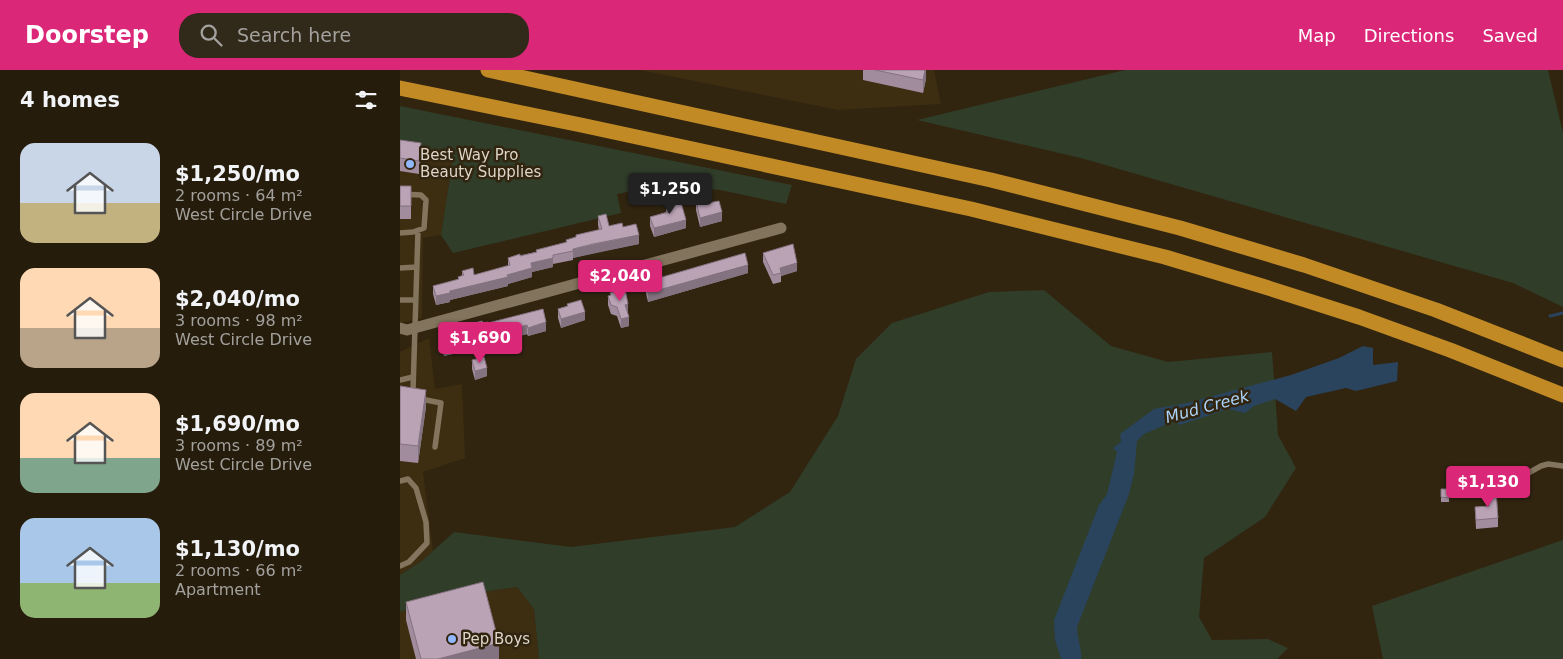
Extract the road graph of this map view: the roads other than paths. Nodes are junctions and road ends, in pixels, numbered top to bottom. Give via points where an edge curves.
1 (488, 70) edge
2 (400, 88) edge
3 (400, 194) edge
4 (781, 228) dead end
5 (418, 231) junction
6 (400, 232) edge
7 (417, 267) junction
8 (400, 268) edge
9 (400, 300) edge
10 (416, 300) junction
11 (406, 331) edge
12 (1563, 360) edge
13 (413, 377) junction
14 (400, 380) edge
15 (1563, 395) edge
16 (435, 448) dead end
17 (1563, 466) edge
18 (400, 481) edge
19 (1500, 488) dead end
20 (400, 566) edge

1 - 12 highway via 990,180 1180,228 1304,264 1436,310
2 - 15 highway via 971,209 1166,257 1359,317
3 - 5 lane via 421,195 426,200 424,228
4 - 11 street
5 - 6 lane
5 - 7 lane
7 - 8 lane
7 - 10 lane
9 - 10 lane
10 - 11 lane
11 - 13 lane
13 - 14 lane
13 - 16 lane via 415,397 441,404
17 - 19 lane via 1541,466
18 - 20 lane via 408,479 416,488 426,522 427,543 409,562

